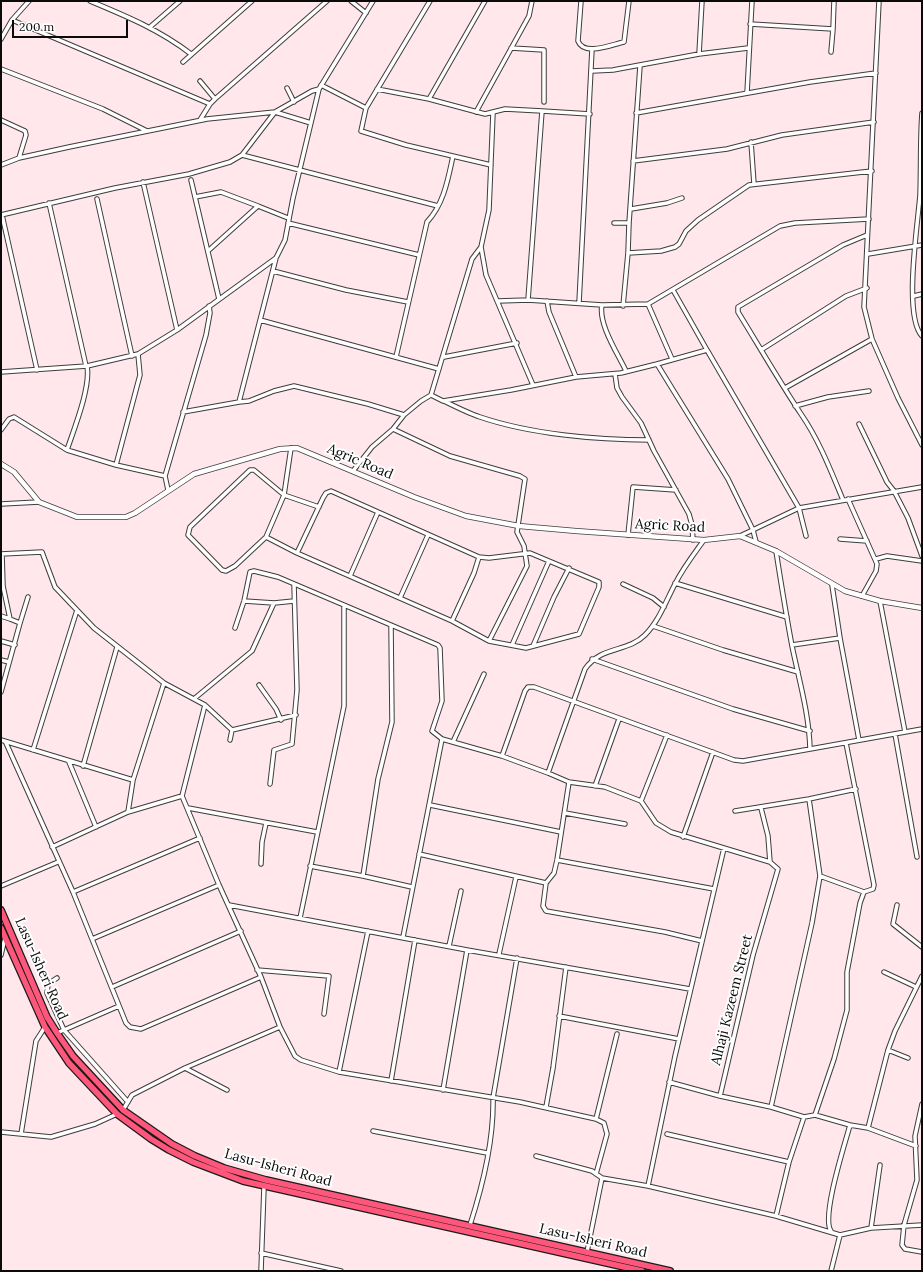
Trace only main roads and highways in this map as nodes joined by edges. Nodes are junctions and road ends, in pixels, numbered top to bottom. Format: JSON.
{"nodes":[{"id":1,"x":1,"y":910,"type":"edge"},
{"id":2,"x":1,"y":928,"type":"edge"},
{"id":3,"x":642,"y":1271,"type":"edge"},
{"id":4,"x":670,"y":1271,"type":"edge"}],
"edges":[{"from":1,"to":4,"type":"main road","name":"Lasu-Isheri Road"},
{"from":2,"to":3,"type":"main road","name":"Lasu-Isheri Road"}]}
